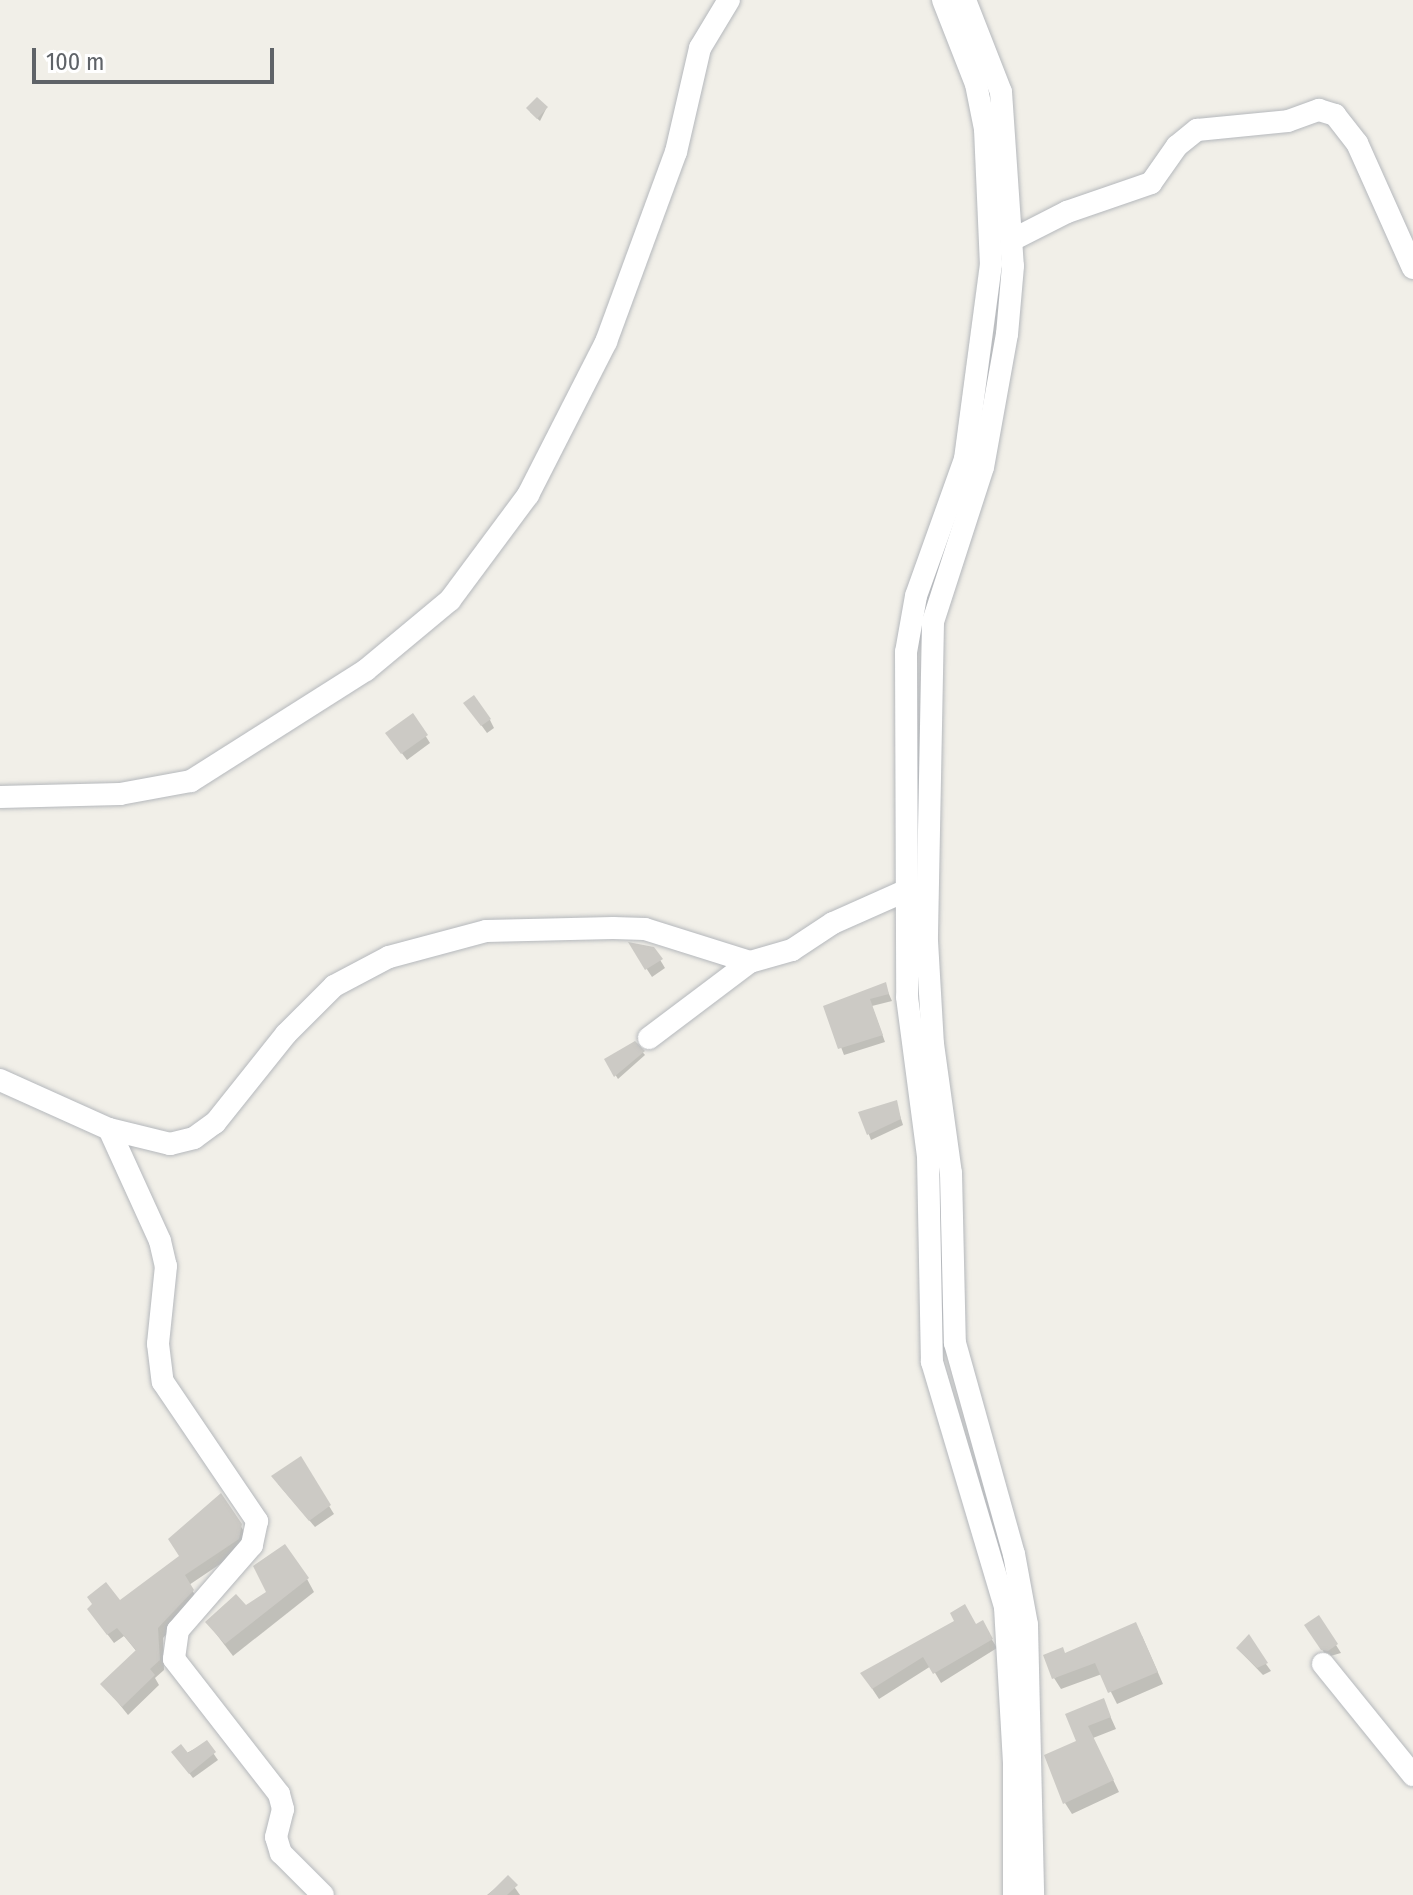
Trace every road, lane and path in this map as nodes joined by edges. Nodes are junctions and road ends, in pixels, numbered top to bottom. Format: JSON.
{"nodes":[{"id":1,"x":729,"y":0,"type":"edge"},
{"id":2,"x":943,"y":0,"type":"edge"},
{"id":3,"x":965,"y":0,"type":"edge"},
{"id":4,"x":1012,"y":240,"type":"junction"},
{"id":5,"x":1413,"y":268,"type":"edge"},
{"id":6,"x":0,"y":797,"type":"edge"},
{"id":7,"x":907,"y":890,"type":"junction"},
{"id":8,"x":750,"y":962,"type":"junction"},
{"id":9,"x":649,"y":1038,"type":"dead end"},
{"id":10,"x":0,"y":1080,"type":"edge"},
{"id":11,"x":109,"y":1129,"type":"junction"},
{"id":12,"x":1323,"y":1664,"type":"dead end"},
{"id":13,"x":1413,"y":1775,"type":"edge"},
{"id":14,"x":323,"y":1895,"type":"edge"},
{"id":15,"x":1014,"y":1895,"type":"edge"},
{"id":16,"x":1033,"y":1895,"type":"edge"}],
"edges":[{"from":1,"to":6,"type":"street"},
{"from":2,"to":7,"type":"street"},
{"from":3,"to":4,"type":"street"},
{"from":4,"to":5,"type":"street"},
{"from":4,"to":16,"type":"street"},
{"from":7,"to":8,"type":"street"},
{"from":7,"to":15,"type":"street"},
{"from":8,"to":9,"type":"street"},
{"from":8,"to":11,"type":"street"},
{"from":10,"to":11,"type":"street"},
{"from":11,"to":14,"type":"street"},
{"from":12,"to":13,"type":"street"}]}
